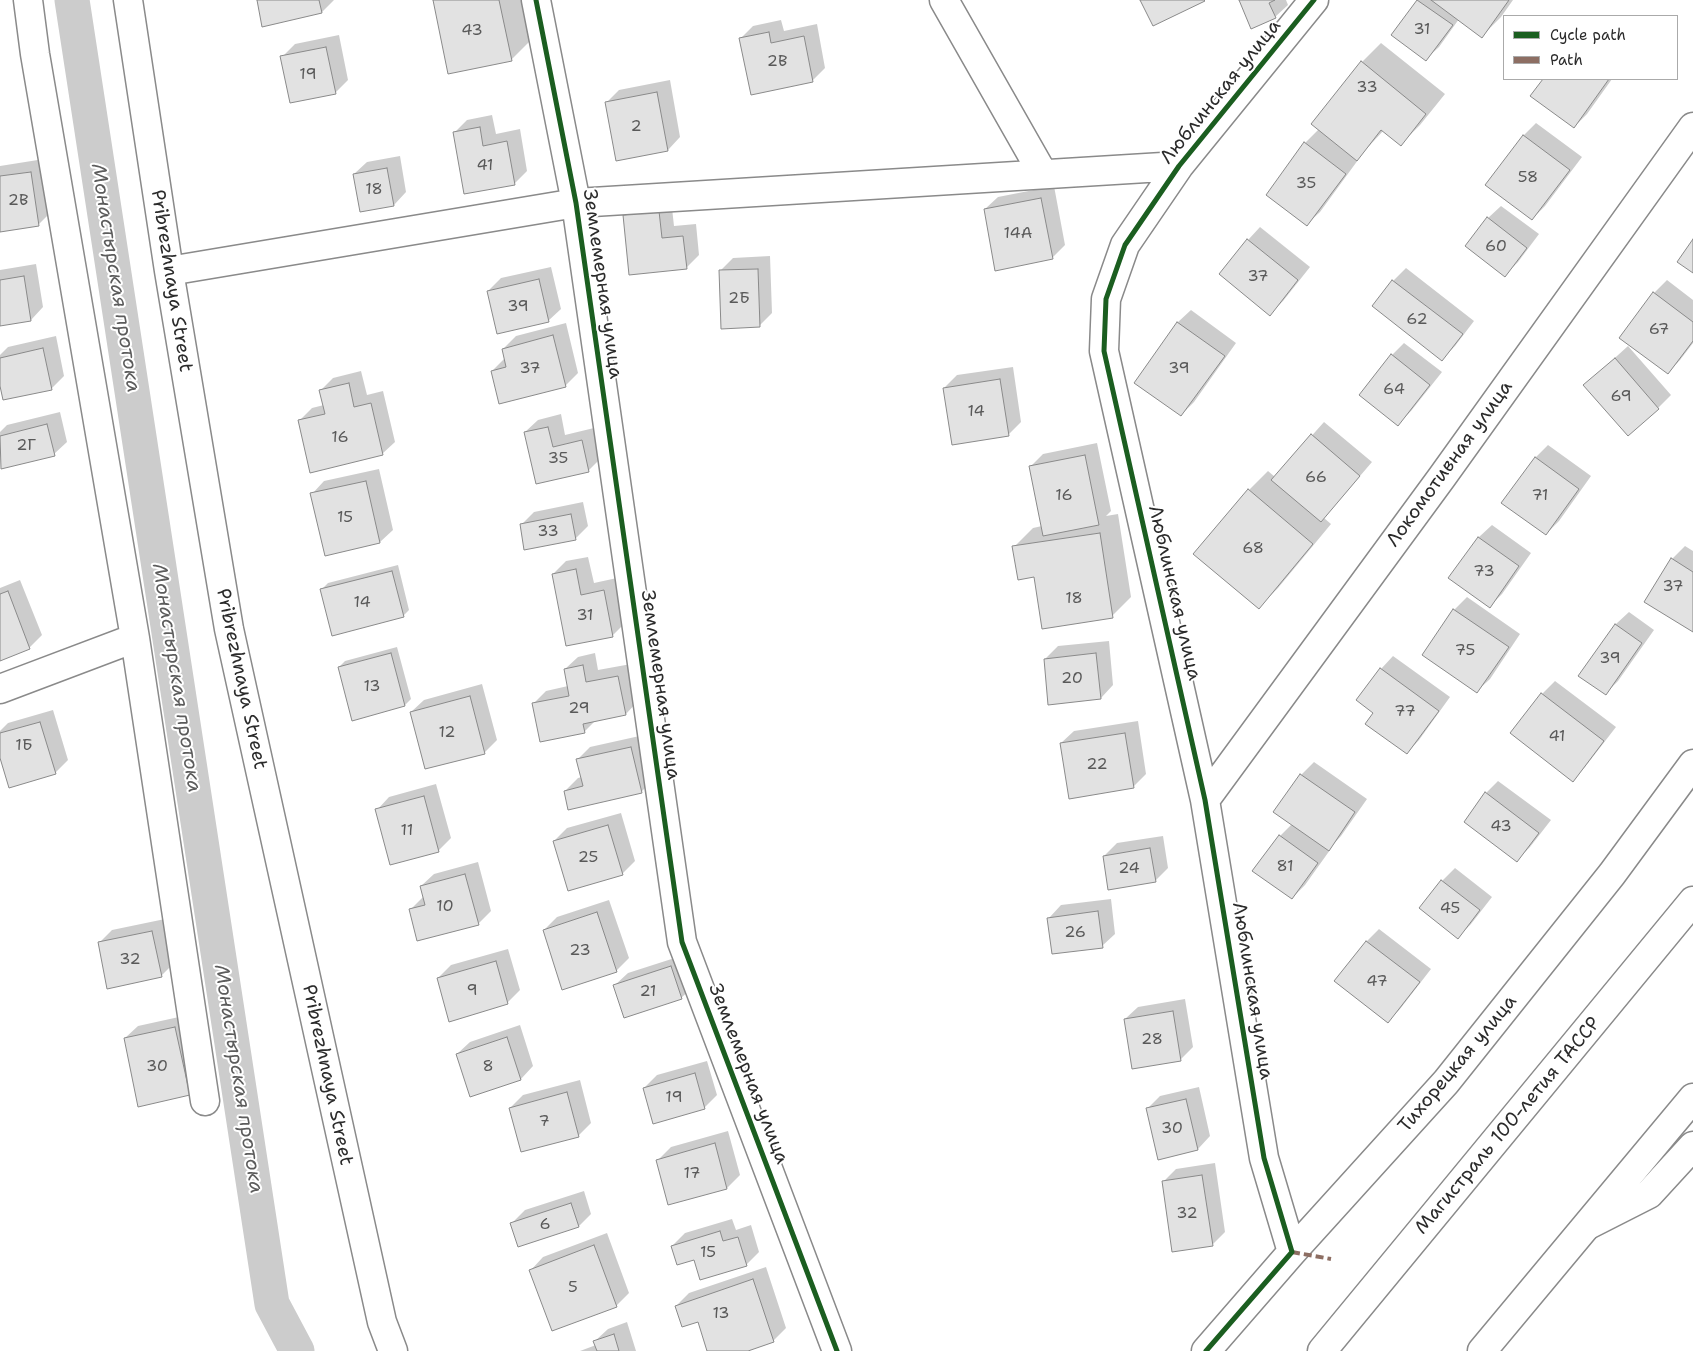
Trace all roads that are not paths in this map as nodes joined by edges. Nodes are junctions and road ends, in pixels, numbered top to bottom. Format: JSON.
{"nodes":[{"id":1,"x":28,"y":0,"type":"edge"},
{"id":2,"x":128,"y":0,"type":"edge"},
{"id":3,"x":536,"y":0,"type":"edge"},
{"id":4,"x":944,"y":0,"type":"edge"},
{"id":5,"x":1314,"y":0,"type":"edge"},
{"id":6,"x":1693,"y":127,"type":"edge"},
{"id":7,"x":1179,"y":166,"type":"junction"},
{"id":8,"x":1043,"y":174,"type":"junction"},
{"id":9,"x":576,"y":204,"type":"junction"},
{"id":10,"x":169,"y":271,"type":"junction"},
{"id":11,"x":135,"y":638,"type":"junction"},
{"id":12,"x":0,"y":689,"type":"edge"},
{"id":13,"x":1693,"y":764,"type":"edge"},
{"id":14,"x":1205,"y":800,"type":"junction"},
{"id":15,"x":1693,"y":901,"type":"edge"},
{"id":16,"x":1693,"y":1098,"type":"edge"},
{"id":17,"x":205,"y":1101,"type":"dead end"},
{"id":18,"x":1693,"y":1146,"type":"edge"},
{"id":19,"x":1588,"y":1225,"type":"junction"},
{"id":20,"x":1292,"y":1252,"type":"junction"},
{"id":21,"x":393,"y":1351,"type":"edge"},
{"id":22,"x":837,"y":1351,"type":"edge"},
{"id":23,"x":1206,"y":1351,"type":"edge"},
{"id":24,"x":1322,"y":1351,"type":"edge"},
{"id":25,"x":1482,"y":1351,"type":"edge"}],
"edges":[{"from":1,"to":11,"type":"street"},
{"from":2,"to":10,"type":"street","name":"Pribrezhnaya Street"},
{"from":3,"to":9,"type":"street","name":"Землемерная улица"},
{"from":4,"to":8,"type":"street"},
{"from":5,"to":7,"type":"street","name":"Люблинская улица"},
{"from":6,"to":14,"type":"street","name":"Локомотивная улица"},
{"from":7,"to":8,"type":"street"},
{"from":7,"to":14,"type":"street","name":"Люблинская улица"},
{"from":8,"to":9,"type":"street"},
{"from":9,"to":10,"type":"street"},
{"from":9,"to":22,"type":"street","name":"Землемерная улица"},
{"from":10,"to":21,"type":"street","name":"Pribrezhnaya Street"},
{"from":11,"to":12,"type":"street"},
{"from":11,"to":17,"type":"street"},
{"from":13,"to":20,"type":"street","name":"Тихорецкая улица"},
{"from":14,"to":20,"type":"street","name":"Люблинская улица"},
{"from":15,"to":24,"type":"street","name":"Магистраль 100-летия ТАССР"},
{"from":16,"to":19,"type":"street"},
{"from":18,"to":19,"type":"street"},
{"from":19,"to":25,"type":"street"},
{"from":20,"to":23,"type":"street","name":"Тихорецкая улица"}]}
